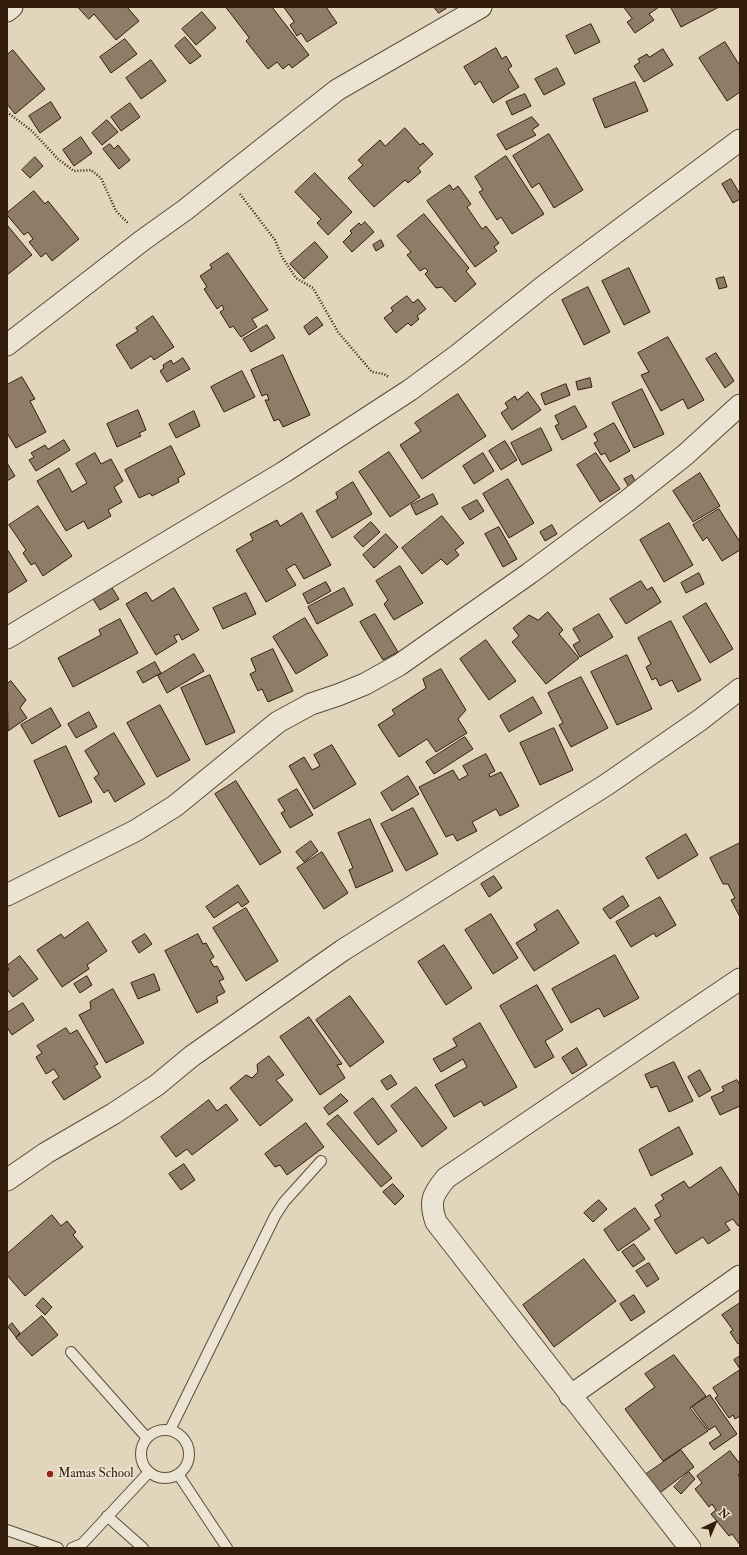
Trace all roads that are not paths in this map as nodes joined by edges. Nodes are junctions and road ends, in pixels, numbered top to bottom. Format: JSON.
{"nodes":[{"id":1,"x":12,"y":7,"type":"edge"},
{"id":2,"x":481,"y":7,"type":"edge"},
{"id":3,"x":7,"y":11,"type":"edge"},
{"id":4,"x":740,"y":140,"type":"edge"},
{"id":5,"x":7,"y":345,"type":"edge"},
{"id":6,"x":740,"y":405,"type":"edge"},
{"id":7,"x":7,"y":638,"type":"edge"},
{"id":8,"x":740,"y":689,"type":"edge"},
{"id":9,"x":7,"y":895,"type":"edge"},
{"id":10,"x":740,"y":979,"type":"edge"},
{"id":11,"x":321,"y":1161,"type":"dead end"},
{"id":12,"x":7,"y":1180,"type":"edge"},
{"id":13,"x":740,"y":1276,"type":"edge"},
{"id":14,"x":71,"y":1352,"type":"dead end"},
{"id":15,"x":570,"y":1396,"type":"junction"},
{"id":16,"x":170,"y":1430,"type":"junction"},
{"id":17,"x":147,"y":1438,"type":"junction"},
{"id":18,"x":149,"y":1472,"type":"junction"},
{"id":19,"x":178,"y":1474,"type":"junction"},
{"id":20,"x":107,"y":1516,"type":"junction"},
{"id":21,"x":7,"y":1530,"type":"edge"},
{"id":22,"x":58,"y":1548,"type":"edge"},
{"id":23,"x":72,"y":1548,"type":"edge"},
{"id":24,"x":143,"y":1548,"type":"edge"},
{"id":25,"x":227,"y":1548,"type":"edge"},
{"id":26,"x":690,"y":1548,"type":"edge"}],
"edges":[{"from":1,"to":3,"type":"street"},
{"from":2,"to":5,"type":"street"},
{"from":4,"to":7,"type":"street"},
{"from":6,"to":9,"type":"street"},
{"from":8,"to":12,"type":"street"},
{"from":10,"to":15,"type":"street"},
{"from":11,"to":16,"type":"lane"},
{"from":13,"to":15,"type":"street"},
{"from":14,"to":17,"type":"lane"},
{"from":15,"to":26,"type":"street"},
{"from":16,"to":17,"type":"lane"},
{"from":16,"to":19,"type":"lane"},
{"from":17,"to":18,"type":"lane"},
{"from":18,"to":19,"type":"lane"},
{"from":18,"to":20,"type":"lane"},
{"from":19,"to":25,"type":"lane"},
{"from":20,"to":23,"type":"lane"},
{"from":20,"to":24,"type":"lane"},
{"from":21,"to":22,"type":"lane"}]}
